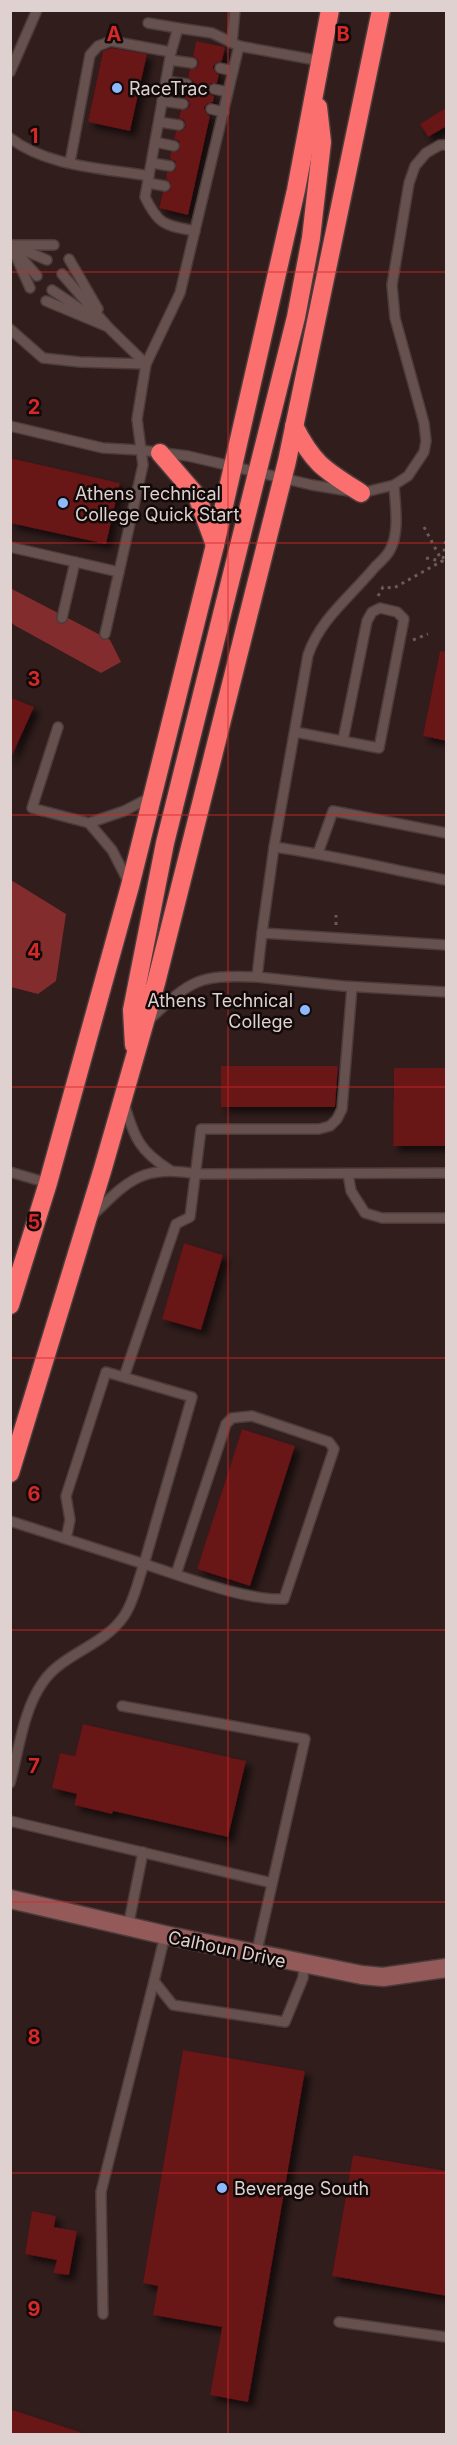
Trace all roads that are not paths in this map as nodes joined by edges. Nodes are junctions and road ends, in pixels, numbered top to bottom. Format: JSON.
{"nodes":[{"id":1,"x":38,"y":10,"type":"edge"},
{"id":2,"x":235,"y":10,"type":"edge"},
{"id":3,"x":330,"y":10,"type":"edge"},
{"id":4,"x":381,"y":10,"type":"edge"},
{"id":5,"x":148,"y":23,"type":"dead end"},
{"id":6,"x":178,"y":28,"type":"junction"},
{"id":7,"x":236,"y":44,"type":"junction"},
{"id":8,"x":171,"y":56,"type":"junction"},
{"id":9,"x":321,"y":61,"type":"junction"},
{"id":10,"x":192,"y":63,"type":"dead end"},
{"id":11,"x":220,"y":68,"type":"dead end"},
{"id":12,"x":233,"y":71,"type":"junction"},
{"id":13,"x":10,"y":72,"type":"edge"},
{"id":14,"x":166,"y":81,"type":"junction"},
{"id":15,"x":187,"y":84,"type":"dead end"},
{"id":16,"x":316,"y":87,"type":"junction"},
{"id":17,"x":214,"y":89,"type":"dead end"},
{"id":18,"x":228,"y":92,"type":"junction"},
{"id":19,"x":162,"y":101,"type":"junction"},
{"id":20,"x":183,"y":104,"type":"dead end"},
{"id":21,"x":211,"y":109,"type":"dead end"},
{"id":22,"x":224,"y":112,"type":"junction"},
{"id":23,"x":159,"y":122,"type":"junction"},
{"id":24,"x":179,"y":125,"type":"dead end"},
{"id":25,"x":207,"y":130,"type":"dead end"},
{"id":26,"x":219,"y":133,"type":"junction"},
{"id":27,"x":10,"y":138,"type":"edge"},
{"id":28,"x":155,"y":142,"type":"junction"},
{"id":29,"x":447,"y":145,"type":"edge"},
{"id":30,"x":174,"y":146,"type":"dead end"},
{"id":31,"x":202,"y":151,"type":"dead end"},
{"id":32,"x":214,"y":153,"type":"junction"},
{"id":33,"x":70,"y":162,"type":"junction"},
{"id":34,"x":152,"y":163,"type":"junction"},
{"id":35,"x":170,"y":166,"type":"dead end"},
{"id":36,"x":198,"y":171,"type":"dead end"},
{"id":37,"x":209,"y":174,"type":"junction"},
{"id":38,"x":149,"y":180,"type":"junction"},
{"id":39,"x":165,"y":186,"type":"dead end"},
{"id":40,"x":193,"y":192,"type":"dead end"},
{"id":41,"x":204,"y":194,"type":"junction"},
{"id":42,"x":195,"y":231,"type":"junction"},
{"id":43,"x":11,"y":245,"type":"edge"},
{"id":44,"x":54,"y":245,"type":"dead end"},
{"id":45,"x":69,"y":259,"type":"dead end"},
{"id":46,"x":47,"y":260,"type":"dead end"},
{"id":47,"x":62,"y":274,"type":"dead end"},
{"id":48,"x":37,"y":276,"type":"dead end"},
{"id":49,"x":30,"y":288,"type":"dead end"},
{"id":50,"x":52,"y":290,"type":"dead end"},
{"id":51,"x":46,"y":301,"type":"dead end"},
{"id":52,"x":108,"y":327,"type":"junction"},
{"id":53,"x":10,"y":328,"type":"edge"},
{"id":54,"x":146,"y":364,"type":"junction"},
{"id":55,"x":10,"y":426,"type":"edge"},
{"id":56,"x":294,"y":426,"type":"junction"},
{"id":57,"x":140,"y":450,"type":"junction"},
{"id":58,"x":160,"y":453,"type":"junction"},
{"id":59,"x":234,"y":466,"type":"junction"},
{"id":60,"x":257,"y":472,"type":"junction"},
{"id":61,"x":282,"y":478,"type":"junction"},
{"id":62,"x":394,"y":485,"type":"junction"},
{"id":63,"x":361,"y":494,"type":"junction"},
{"id":64,"x":215,"y":545,"type":"junction"},
{"id":65,"x":10,"y":547,"type":"edge"},
{"id":66,"x":75,"y":562,"type":"junction"},
{"id":67,"x":119,"y":572,"type":"junction"},
{"id":68,"x":62,"y":618,"type":"dead end"},
{"id":69,"x":105,"y":634,"type":"dead end"},
{"id":70,"x":58,"y":727,"type":"dead end"},
{"id":71,"x":295,"y":732,"type":"junction"},
{"id":72,"x":343,"y":740,"type":"junction"},
{"id":73,"x":153,"y":796,"type":"junction"},
{"id":74,"x":89,"y":823,"type":"junction"},
{"id":75,"x":447,"y":833,"type":"edge"},
{"id":76,"x":274,"y":846,"type":"junction"},
{"id":77,"x":318,"y":853,"type":"junction"},
{"id":78,"x":447,"y":880,"type":"edge"},
{"id":79,"x":130,"y":886,"type":"junction"},
{"id":80,"x":262,"y":933,"type":"junction"},
{"id":81,"x":447,"y":945,"type":"edge"},
{"id":82,"x":257,"y":977,"type":"junction"},
{"id":83,"x":352,"y":987,"type":"junction"},
{"id":84,"x":447,"y":992,"type":"edge"},
{"id":85,"x":144,"y":1025,"type":"junction"},
{"id":86,"x":134,"y":1058,"type":"junction"},
{"id":87,"x":123,"y":1099,"type":"junction"},
{"id":88,"x":170,"y":1170,"type":"junction"},
{"id":89,"x":10,"y":1172,"type":"edge"},
{"id":90,"x":447,"y":1173,"type":"edge"},
{"id":91,"x":197,"y":1174,"type":"junction"},
{"id":92,"x":348,"y":1174,"type":"junction"},
{"id":93,"x":48,"y":1183,"type":"junction"},
{"id":94,"x":447,"y":1218,"type":"edge"},
{"id":95,"x":88,"y":1220,"type":"junction"},
{"id":96,"x":10,"y":1305,"type":"edge"},
{"id":97,"x":124,"y":1377,"type":"junction"},
{"id":98,"x":10,"y":1473,"type":"edge"},
{"id":99,"x":10,"y":1521,"type":"edge"},
{"id":100,"x":66,"y":1539,"type":"junction"},
{"id":101,"x":144,"y":1564,"type":"junction"},
{"id":102,"x":176,"y":1574,"type":"junction"},
{"id":103,"x":122,"y":1706,"type":"dead end"},
{"id":104,"x":10,"y":1783,"type":"edge"},
{"id":105,"x":10,"y":1821,"type":"edge"},
{"id":106,"x":143,"y":1852,"type":"junction"},
{"id":107,"x":273,"y":1883,"type":"junction"},
{"id":108,"x":10,"y":1899,"type":"edge"},
{"id":109,"x":128,"y":1927,"type":"junction"},
{"id":110,"x":165,"y":1935,"type":"junction"},
{"id":111,"x":256,"y":1955,"type":"junction"},
{"id":112,"x":304,"y":1965,"type":"junction"},
{"id":113,"x":447,"y":1968,"type":"edge"},
{"id":114,"x":154,"y":1981,"type":"junction"},
{"id":115,"x":103,"y":2314,"type":"dead end"},
{"id":116,"x":339,"y":2322,"type":"dead end"},
{"id":117,"x":447,"y":2337,"type":"edge"}],
"edges":[{"from":1,"to":13,"type":"lane"},
{"from":2,"to":7,"type":"lane"},
{"from":3,"to":9,"type":"highway"},
{"from":4,"to":56,"type":"highway"},
{"from":5,"to":6,"type":"lane"},
{"from":6,"to":7,"type":"lane"},
{"from":6,"to":8,"type":"lane"},
{"from":7,"to":9,"type":"lane"},
{"from":7,"to":12,"type":"lane"},
{"from":8,"to":10,"type":"lane"},
{"from":8,"to":14,"type":"lane"},
{"from":8,"to":33,"type":"lane"},
{"from":9,"to":16,"type":"highway"},
{"from":11,"to":12,"type":"lane"},
{"from":12,"to":18,"type":"lane"},
{"from":14,"to":15,"type":"lane"},
{"from":14,"to":19,"type":"lane"},
{"from":16,"to":59,"type":"highway"},
{"from":16,"to":60,"type":"highway"},
{"from":17,"to":18,"type":"lane"},
{"from":18,"to":22,"type":"lane"},
{"from":19,"to":20,"type":"lane"},
{"from":19,"to":23,"type":"lane"},
{"from":21,"to":22,"type":"lane"},
{"from":22,"to":26,"type":"lane"},
{"from":23,"to":24,"type":"lane"},
{"from":23,"to":28,"type":"lane"},
{"from":25,"to":26,"type":"lane"},
{"from":26,"to":32,"type":"lane"},
{"from":27,"to":33,"type":"lane"},
{"from":28,"to":30,"type":"lane"},
{"from":28,"to":34,"type":"lane"},
{"from":29,"to":62,"type":"lane"},
{"from":31,"to":32,"type":"lane"},
{"from":32,"to":37,"type":"lane"},
{"from":33,"to":38,"type":"lane"},
{"from":34,"to":35,"type":"lane"},
{"from":34,"to":38,"type":"lane"},
{"from":36,"to":37,"type":"lane"},
{"from":37,"to":41,"type":"lane"},
{"from":38,"to":39,"type":"lane"},
{"from":38,"to":42,"type":"lane"},
{"from":40,"to":41,"type":"lane"},
{"from":41,"to":42,"type":"lane"},
{"from":42,"to":54,"type":"lane"},
{"from":43,"to":44,"type":"lane"},
{"from":43,"to":46,"type":"lane"},
{"from":43,"to":48,"type":"lane"},
{"from":43,"to":49,"type":"lane"},
{"from":45,"to":52,"type":"lane"},
{"from":47,"to":52,"type":"lane"},
{"from":50,"to":52,"type":"lane"},
{"from":51,"to":52,"type":"lane"},
{"from":52,"to":54,"type":"lane"},
{"from":53,"to":54,"type":"lane"},
{"from":54,"to":57,"type":"lane"},
{"from":55,"to":57,"type":"lane"},
{"from":56,"to":61,"type":"highway"},
{"from":56,"to":63,"type":"highway"},
{"from":57,"to":58,"type":"lane"},
{"from":57,"to":67,"type":"lane"},
{"from":58,"to":59,"type":"lane"},
{"from":58,"to":64,"type":"highway"},
{"from":59,"to":60,"type":"lane"},
{"from":59,"to":64,"type":"highway"},
{"from":60,"to":61,"type":"lane"},
{"from":60,"to":86,"type":"highway"},
{"from":61,"to":63,"type":"lane"},
{"from":61,"to":85,"type":"highway"},
{"from":62,"to":63,"type":"lane"},
{"from":62,"to":71,"type":"lane"},
{"from":64,"to":73,"type":"highway"},
{"from":65,"to":66,"type":"lane"},
{"from":66,"to":67,"type":"lane"},
{"from":66,"to":68,"type":"lane"},
{"from":67,"to":69,"type":"lane"},
{"from":70,"to":74,"type":"lane"},
{"from":71,"to":72,"type":"lane"},
{"from":71,"to":76,"type":"lane"},
{"from":72,"to":72,"type":"lane"},
{"from":73,"to":74,"type":"lane"},
{"from":73,"to":79,"type":"highway"},
{"from":74,"to":79,"type":"lane"},
{"from":75,"to":77,"type":"lane"},
{"from":76,"to":77,"type":"lane"},
{"from":76,"to":80,"type":"lane"},
{"from":77,"to":78,"type":"lane"},
{"from":79,"to":93,"type":"highway"},
{"from":80,"to":81,"type":"lane"},
{"from":80,"to":82,"type":"lane"},
{"from":82,"to":83,"type":"lane"},
{"from":82,"to":85,"type":"lane"},
{"from":83,"to":84,"type":"lane"},
{"from":83,"to":91,"type":"lane"},
{"from":85,"to":86,"type":"highway"},
{"from":86,"to":87,"type":"highway"},
{"from":87,"to":88,"type":"lane"},
{"from":87,"to":95,"type":"highway"},
{"from":88,"to":91,"type":"lane"},
{"from":88,"to":95,"type":"lane"},
{"from":89,"to":93,"type":"lane"},
{"from":90,"to":92,"type":"lane"},
{"from":91,"to":92,"type":"lane"},
{"from":91,"to":97,"type":"lane"},
{"from":92,"to":94,"type":"lane"},
{"from":93,"to":96,"type":"highway"},
{"from":95,"to":98,"type":"highway"},
{"from":97,"to":100,"type":"lane"},
{"from":97,"to":101,"type":"lane"},
{"from":99,"to":100,"type":"lane"},
{"from":100,"to":101,"type":"lane"},
{"from":101,"to":102,"type":"lane"},
{"from":101,"to":104,"type":"lane"},
{"from":102,"to":102,"type":"lane"},
{"from":103,"to":107,"type":"lane"},
{"from":105,"to":106,"type":"lane"},
{"from":106,"to":107,"type":"lane"},
{"from":106,"to":109,"type":"lane"},
{"from":107,"to":111,"type":"lane"},
{"from":108,"to":109,"type":"street","name":"Calhoun Drive"},
{"from":109,"to":110,"type":"street","name":"Calhoun Drive"},
{"from":110,"to":111,"type":"street","name":"Calhoun Drive"},
{"from":110,"to":114,"type":"lane"},
{"from":111,"to":112,"type":"street","name":"Calhoun Drive"},
{"from":112,"to":113,"type":"street","name":"Calhoun Drive"},
{"from":112,"to":114,"type":"lane"},
{"from":114,"to":115,"type":"lane"},
{"from":116,"to":117,"type":"lane"}]}
